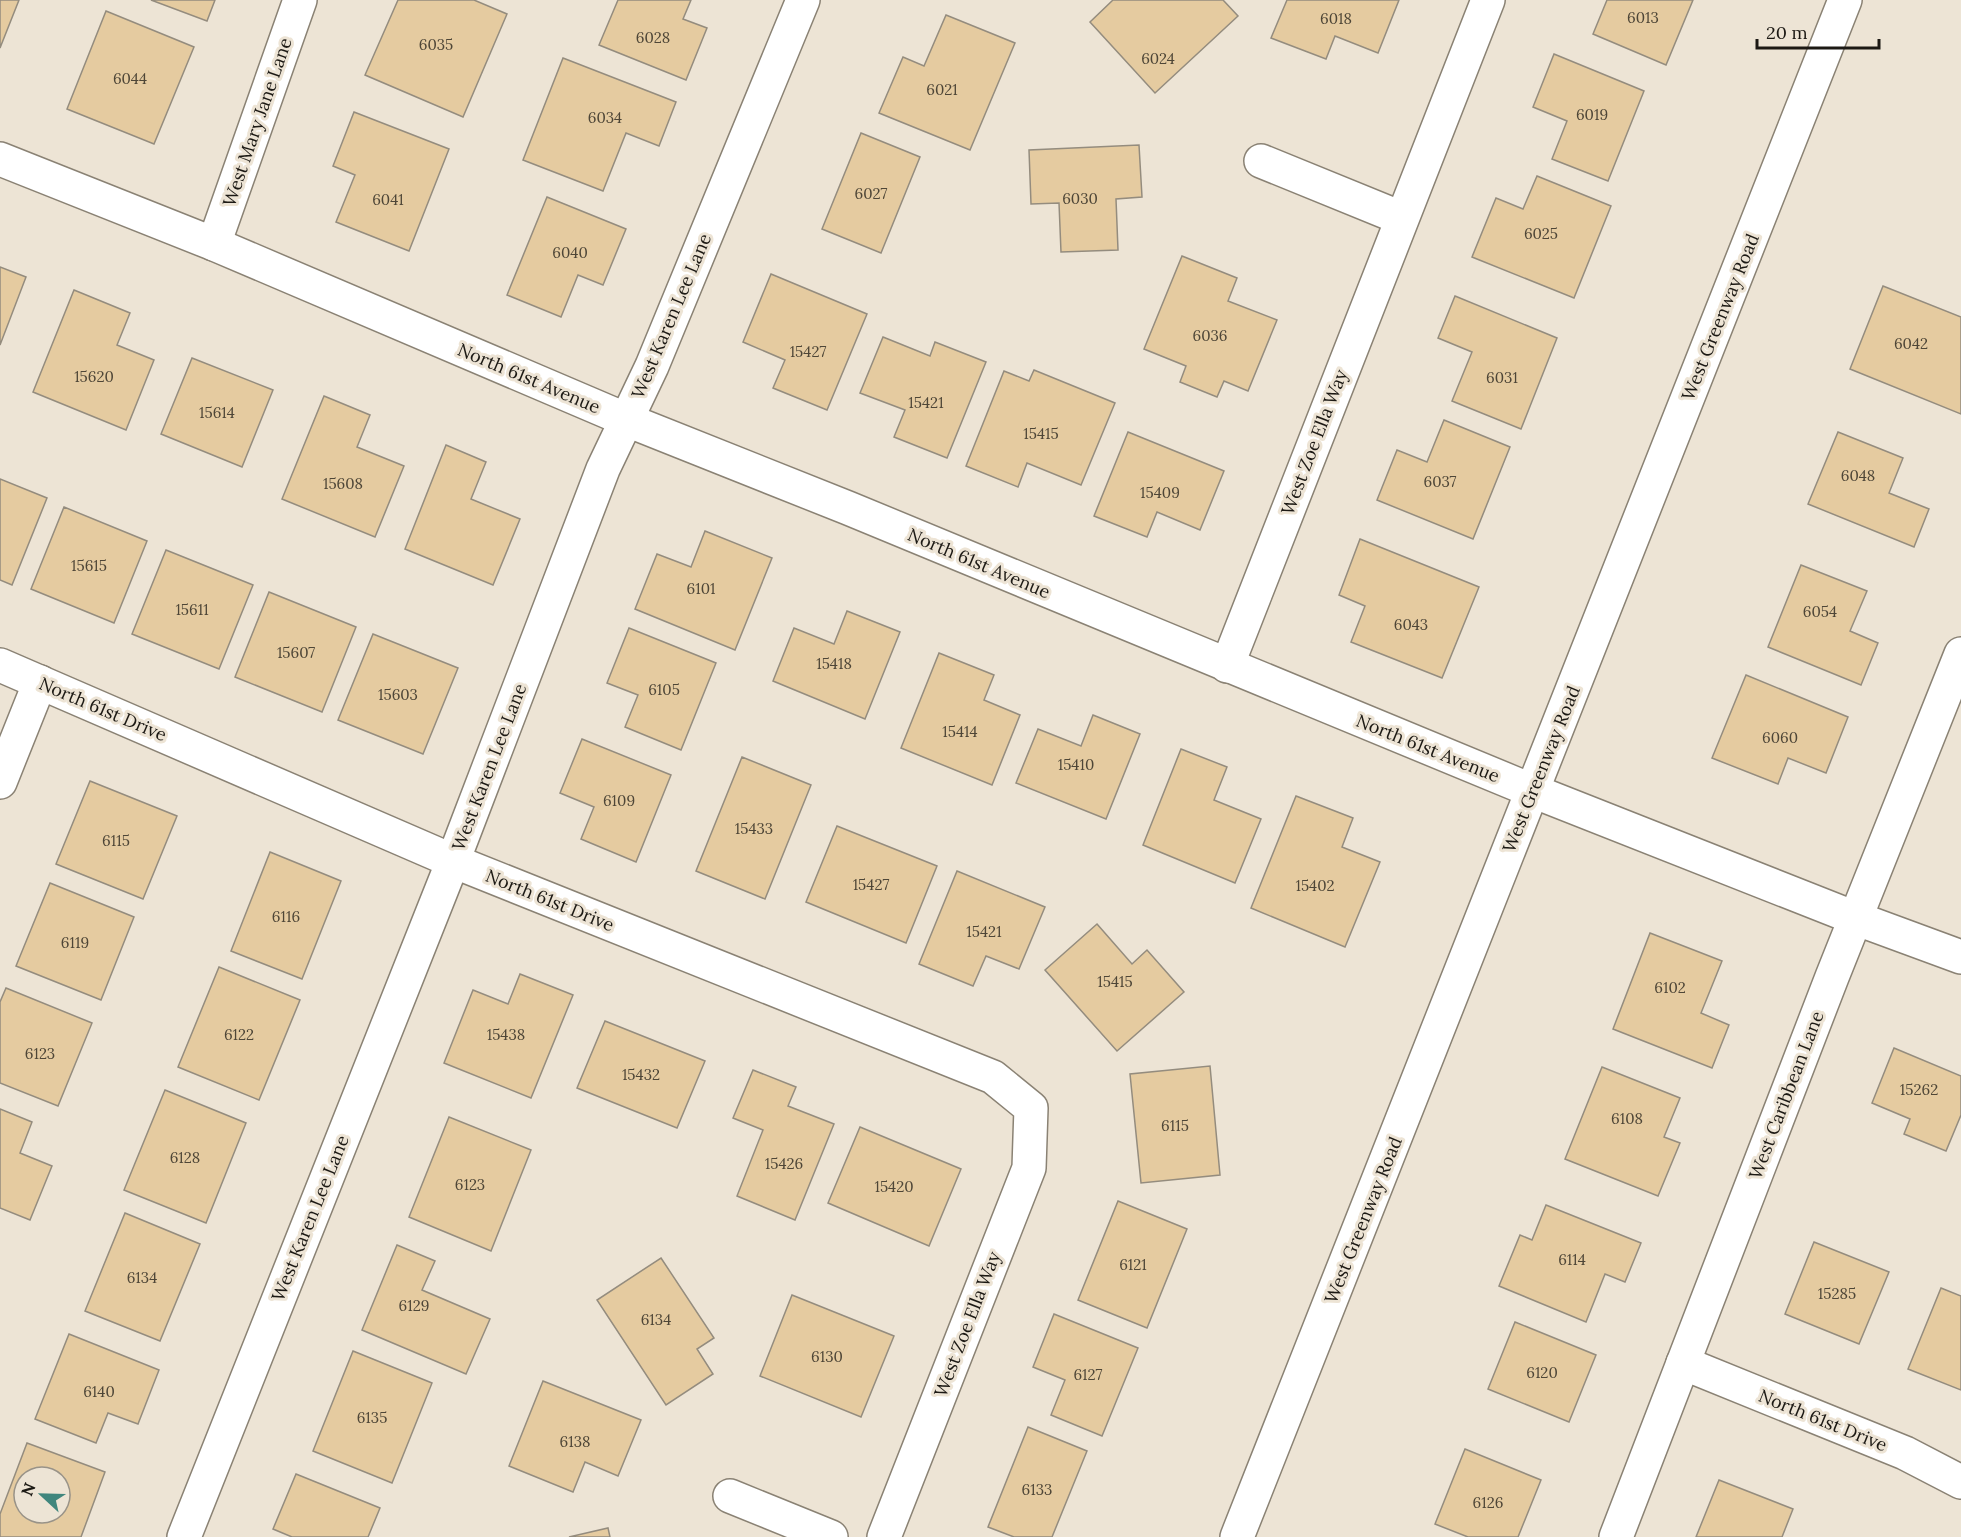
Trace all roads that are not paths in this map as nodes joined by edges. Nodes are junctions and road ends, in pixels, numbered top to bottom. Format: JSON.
{"nodes":[{"id":1,"x":300,"y":0,"type":"edge"},
{"id":2,"x":803,"y":0,"type":"edge"},
{"id":3,"x":1488,"y":0,"type":"edge"},
{"id":4,"x":1845,"y":0,"type":"edge"},
{"id":5,"x":0,"y":159,"type":"edge"},
{"id":6,"x":1261,"y":161,"type":"dead end"},
{"id":7,"x":1401,"y":218,"type":"junction"},
{"id":8,"x":214,"y":244,"type":"junction"},
{"id":9,"x":627,"y":420,"type":"junction"},
{"id":10,"x":1961,"y":654,"type":"edge"},
{"id":11,"x":0,"y":665,"type":"edge"},
{"id":12,"x":1227,"y":666,"type":"junction"},
{"id":13,"x":40,"y":682,"type":"junction"},
{"id":14,"x":0,"y":782,"type":"edge"},
{"id":15,"x":1533,"y":791,"type":"junction"},
{"id":16,"x":453,"y":861,"type":"junction"},
{"id":17,"x":1855,"y":918,"type":"junction"},
{"id":18,"x":1961,"y":957,"type":"edge"},
{"id":19,"x":1031,"y":1108,"type":"joint"},
{"id":20,"x":1683,"y":1363,"type":"junction"},
{"id":21,"x":1961,"y":1482,"type":"edge"},
{"id":22,"x":730,"y":1496,"type":"dead end"},
{"id":23,"x":184,"y":1537,"type":"edge"},
{"id":24,"x":831,"y":1537,"type":"edge"},
{"id":25,"x":884,"y":1537,"type":"edge"},
{"id":26,"x":1237,"y":1537,"type":"edge"},
{"id":27,"x":1616,"y":1537,"type":"edge"}],
"edges":[{"from":1,"to":8,"type":"street","name":"West Mary Jane Lane"},
{"from":2,"to":9,"type":"street","name":"West Karen Lee Lane"},
{"from":3,"to":7,"type":"street","name":"West Zoe Ella Way"},
{"from":4,"to":15,"type":"street","name":"West Greenway Road"},
{"from":5,"to":8,"type":"street","name":"North 61st Avenue"},
{"from":6,"to":7,"type":"street"},
{"from":7,"to":12,"type":"street","name":"West Zoe Ella Way"},
{"from":8,"to":9,"type":"street","name":"North 61st Avenue"},
{"from":9,"to":12,"type":"street","name":"North 61st Avenue"},
{"from":9,"to":16,"type":"street","name":"West Karen Lee Lane"},
{"from":10,"to":17,"type":"street","name":"West Caribbean Lane"},
{"from":11,"to":13,"type":"street","name":"North 61st Drive"},
{"from":12,"to":15,"type":"street","name":"North 61st Avenue"},
{"from":13,"to":14,"type":"street"},
{"from":13,"to":16,"type":"street","name":"North 61st Drive"},
{"from":15,"to":17,"type":"street","name":"North 61st Avenue"},
{"from":15,"to":26,"type":"street","name":"West Greenway Road"},
{"from":16,"to":19,"type":"street","name":"North 61st Drive"},
{"from":16,"to":23,"type":"street","name":"West Karen Lee Lane"},
{"from":17,"to":18,"type":"street","name":"North 61st Avenue"},
{"from":17,"to":20,"type":"street","name":"West Caribbean Lane"},
{"from":19,"to":25,"type":"street","name":"West Zoe Ella Way"},
{"from":20,"to":21,"type":"street","name":"North 61st Drive"},
{"from":20,"to":27,"type":"street","name":"West Caribbean Lane"},
{"from":22,"to":24,"type":"street"}]}
